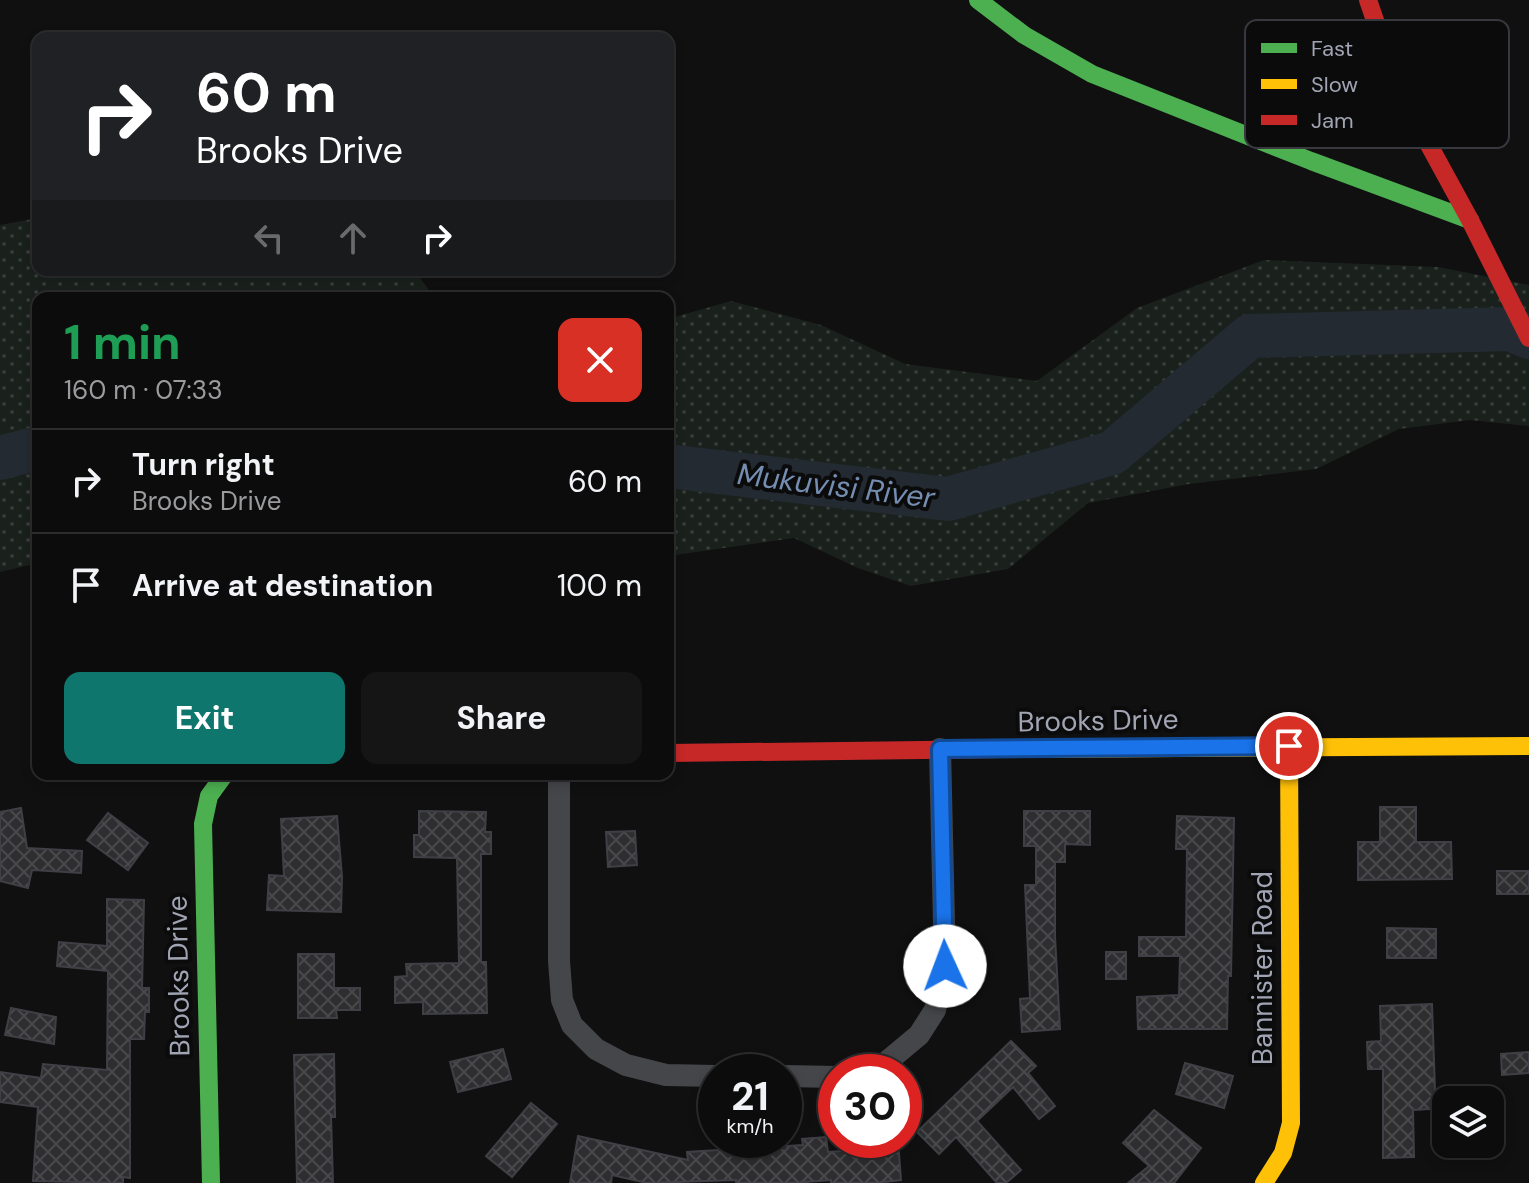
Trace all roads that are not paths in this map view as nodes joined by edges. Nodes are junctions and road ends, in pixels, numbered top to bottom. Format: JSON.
{"nodes":[{"id":1,"x":978,"y":0,"type":"edge"},
{"id":2,"x":1368,"y":0,"type":"edge"},
{"id":3,"x":1375,"y":20,"type":"edge"},
{"id":4,"x":1245,"y":135,"type":"edge"},
{"id":5,"x":1278,"y":148,"type":"edge"},
{"id":6,"x":1431,"y":148,"type":"edge"},
{"id":7,"x":1470,"y":220,"type":"junction"},
{"id":8,"x":1529,"y":338,"type":"edge"},
{"id":9,"x":1289,"y":746,"type":"junction"},
{"id":10,"x":1529,"y":746,"type":"edge"},
{"id":11,"x":940,"y":749,"type":"junction"},
{"id":12,"x":674,"y":753,"type":"edge"},
{"id":13,"x":221,"y":780,"type":"edge"},
{"id":14,"x":559,"y":780,"type":"edge"},
{"id":15,"x":896,"y":1054,"type":"edge"},
{"id":16,"x":698,"y":1076,"type":"edge"},
{"id":17,"x":211,"y":1183,"type":"edge"},
{"id":18,"x":1264,"y":1183,"type":"edge"}],
"edges":[{"from":1,"to":4,"type":"street"},
{"from":2,"to":3,"type":"street"},
{"from":5,"to":7,"type":"street"},
{"from":6,"to":7,"type":"street"},
{"from":7,"to":8,"type":"street"},
{"from":9,"to":10,"type":"street","name":"Brooks Drive"},
{"from":9,"to":11,"type":"street","name":"Brooks Drive"},
{"from":9,"to":18,"type":"street","name":"Bannister Road"},
{"from":11,"to":12,"type":"street","name":"Brooks Drive"},
{"from":11,"to":15,"type":"street"},
{"from":13,"to":17,"type":"street","name":"Brooks Drive"},
{"from":14,"to":16,"type":"street"}]}
